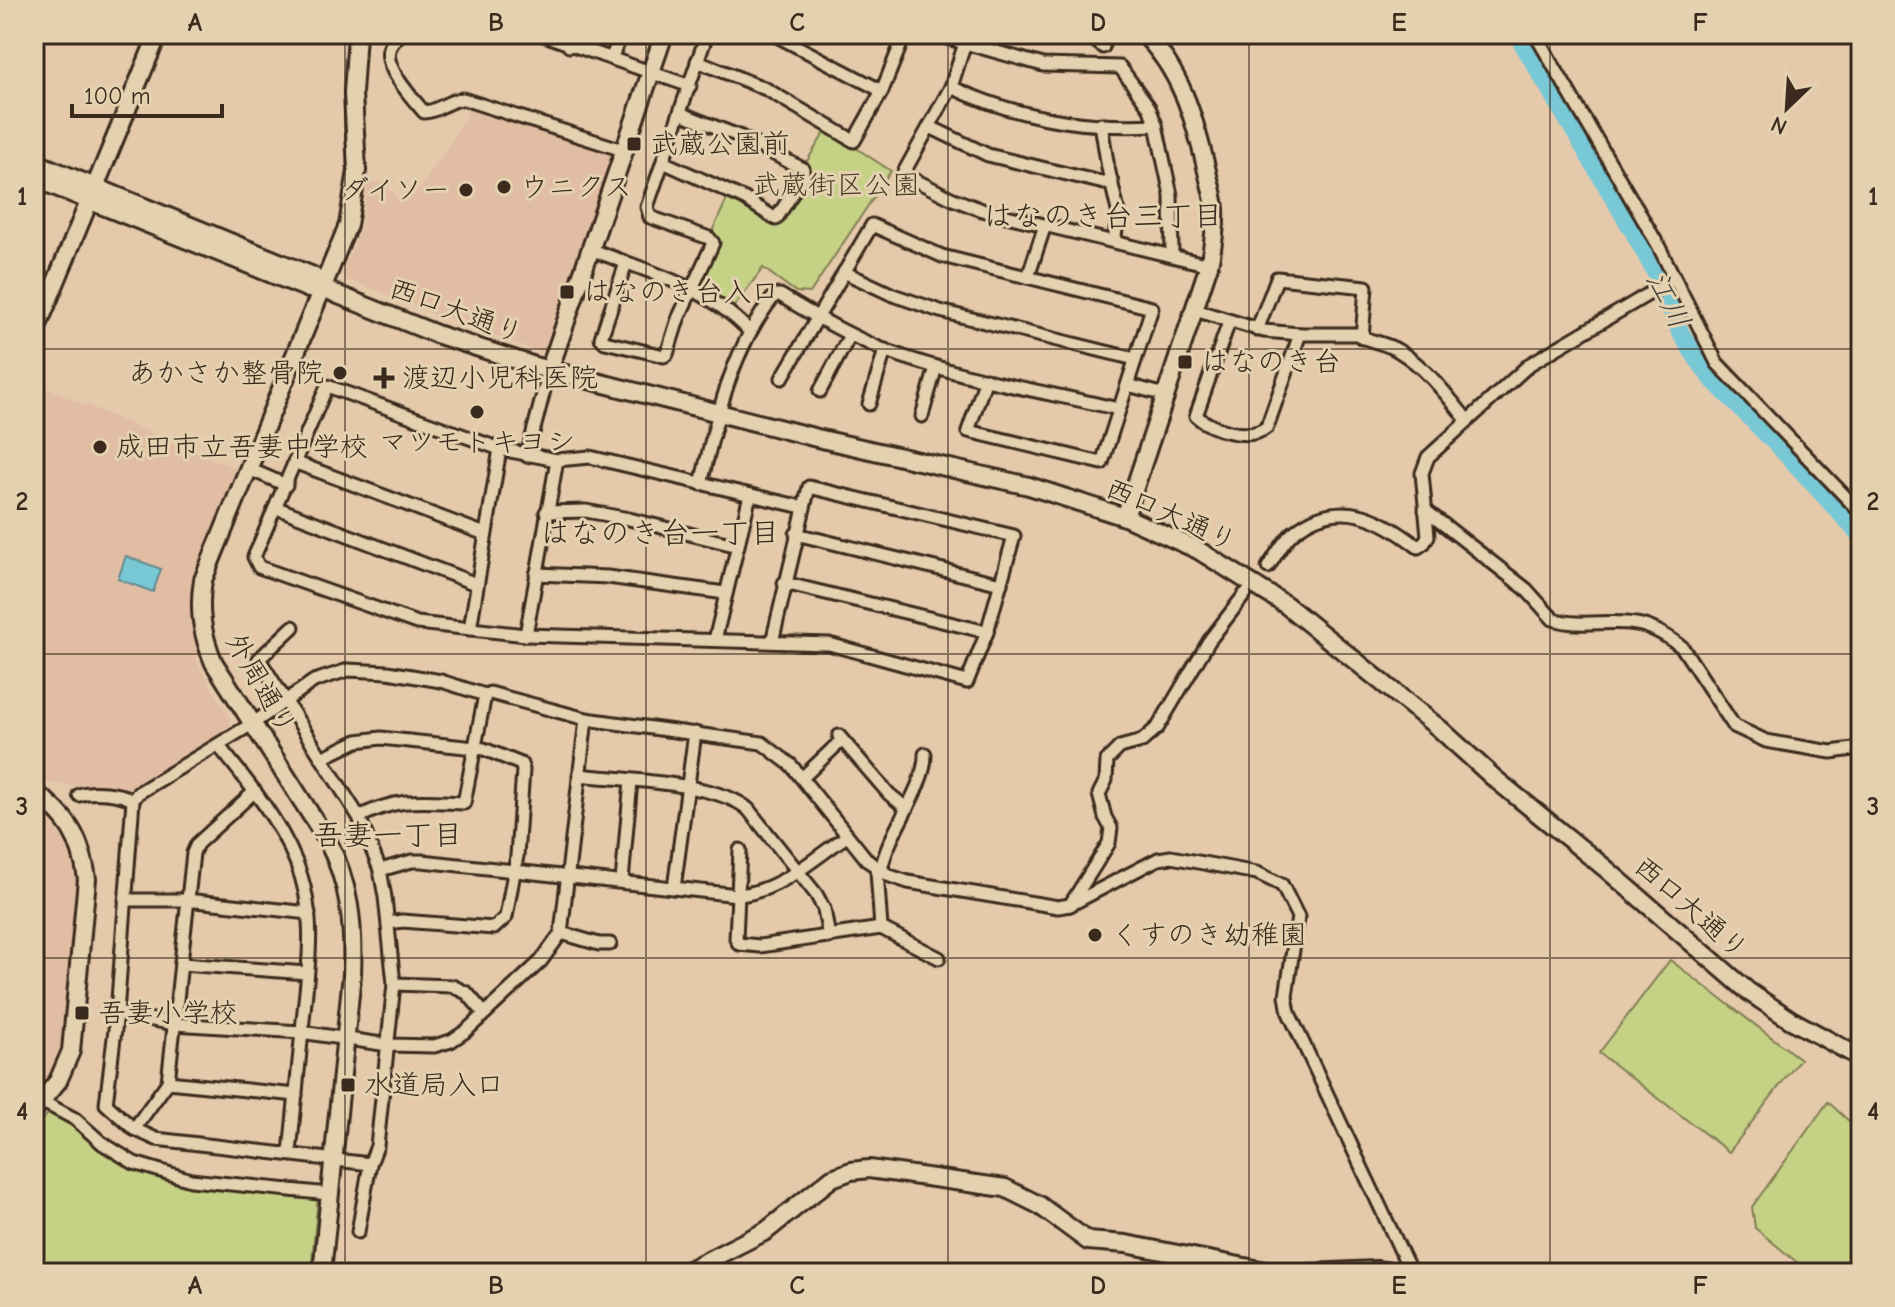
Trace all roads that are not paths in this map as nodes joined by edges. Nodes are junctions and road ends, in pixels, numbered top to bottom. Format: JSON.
{"nodes":[{"id":1,"x":158,"y":34,"type":"edge"},
{"id":2,"x":357,"y":34,"type":"edge"},
{"id":3,"x":400,"y":34,"type":"edge"},
{"id":4,"x":541,"y":34,"type":"edge"},
{"id":5,"x":621,"y":34,"type":"edge"},
{"id":6,"x":664,"y":34,"type":"edge"},
{"id":7,"x":707,"y":34,"type":"edge"},
{"id":8,"x":773,"y":34,"type":"edge"},
{"id":9,"x":905,"y":34,"type":"edge"},
{"id":10,"x":1087,"y":34,"type":"edge"},
{"id":11,"x":1144,"y":34,"type":"edge"},
{"id":12,"x":1535,"y":34,"type":"edge"},
{"id":13,"x":939,"y":35,"type":"edge"},
{"id":14,"x":571,"y":40,"type":"edge"},
{"id":15,"x":965,"y":43,"type":"junction"},
{"id":16,"x":1103,"y":47,"type":"dead end"},
{"id":17,"x":612,"y":57,"type":"junction"},
{"id":18,"x":697,"y":61,"type":"junction"},
{"id":19,"x":651,"y":71,"type":"junction"},
{"id":20,"x":690,"y":86,"type":"junction"},
{"id":21,"x":951,"y":87,"type":"junction"},
{"id":22,"x":882,"y":91,"type":"junction"},
{"id":23,"x":680,"y":113,"type":"junction"},
{"id":24,"x":1101,"y":124,"type":"junction"},
{"id":25,"x":1156,"y":125,"type":"junction"},
{"id":26,"x":930,"y":127,"type":"junction"},
{"id":27,"x":623,"y":150,"type":"junction"},
{"id":28,"x":34,"y":162,"type":"edge"},
{"id":29,"x":663,"y":162,"type":"junction"},
{"id":30,"x":34,"y":178,"type":"edge"},
{"id":31,"x":1112,"y":182,"type":"junction"},
{"id":32,"x":92,"y":193,"type":"junction"},
{"id":33,"x":1045,"y":225,"type":"junction"},
{"id":34,"x":1114,"y":240,"type":"junction"},
{"id":35,"x":590,"y":249,"type":"junction"},
{"id":36,"x":1172,"y":256,"type":"junction"},
{"id":37,"x":626,"y":263,"type":"junction"},
{"id":38,"x":1209,"y":265,"type":"junction"},
{"id":39,"x":844,"y":272,"type":"junction"},
{"id":40,"x":1028,"y":277,"type":"junction"},
{"id":41,"x":1674,"y":279,"type":"junction"},
{"id":42,"x":323,"y":287,"type":"junction"},
{"id":43,"x":692,"y":291,"type":"junction"},
{"id":44,"x":1195,"y":310,"type":"junction"},
{"id":45,"x":817,"y":318,"type":"junction"},
{"id":46,"x":1229,"y":322,"type":"junction"},
{"id":47,"x":1257,"y":330,"type":"junction"},
{"id":48,"x":750,"y":332,"type":"junction"},
{"id":49,"x":1300,"y":334,"type":"junction"},
{"id":50,"x":34,"y":335,"type":"edge"},
{"id":51,"x":850,"y":335,"type":"junction"},
{"id":52,"x":1362,"y":338,"type":"junction"},
{"id":53,"x":885,"y":350,"type":"junction"},
{"id":54,"x":1135,"y":359,"type":"junction"},
{"id":55,"x":936,"y":367,"type":"junction"},
{"id":56,"x":549,"y":371,"type":"junction"},
{"id":57,"x":782,"y":378,"type":"dead end"},
{"id":58,"x":986,"y":379,"type":"junction"},
{"id":59,"x":1128,"y":385,"type":"junction"},
{"id":60,"x":820,"y":391,"type":"dead end"},
{"id":61,"x":1165,"y":395,"type":"junction"},
{"id":62,"x":869,"y":404,"type":"dead end"},
{"id":63,"x":1119,"y":409,"type":"junction"},
{"id":64,"x":718,"y":413,"type":"junction"},
{"id":65,"x":922,"y":416,"type":"dead end"},
{"id":66,"x":1467,"y":420,"type":"junction"},
{"id":67,"x":500,"y":449,"type":"junction"},
{"id":68,"x":527,"y":456,"type":"junction"},
{"id":69,"x":557,"y":460,"type":"junction"},
{"id":70,"x":294,"y":462,"type":"junction"},
{"id":71,"x":249,"y":469,"type":"junction"},
{"id":72,"x":701,"y":484,"type":"junction"},
{"id":73,"x":286,"y":485,"type":"junction"},
{"id":74,"x":750,"y":495,"type":"junction"},
{"id":75,"x":802,"y":507,"type":"junction"},
{"id":76,"x":277,"y":508,"type":"junction"},
{"id":77,"x":1425,"y":510,"type":"junction"},
{"id":78,"x":546,"y":512,"type":"junction"},
{"id":79,"x":1861,"y":513,"type":"edge"},
{"id":80,"x":1125,"y":517,"type":"junction"},
{"id":81,"x":485,"y":534,"type":"junction"},
{"id":82,"x":796,"y":534,"type":"junction"},
{"id":83,"x":738,"y":546,"type":"junction"},
{"id":84,"x":1268,"y":567,"type":"dead end"},
{"id":85,"x":536,"y":574,"type":"junction"},
{"id":86,"x":784,"y":583,"type":"junction"},
{"id":87,"x":476,"y":584,"type":"junction"},
{"id":88,"x":1001,"y":584,"type":"junction"},
{"id":89,"x":725,"y":593,"type":"junction"},
{"id":90,"x":1245,"y":594,"type":"dead end"},
{"id":91,"x":293,"y":627,"type":"dead end"},
{"id":92,"x":470,"y":629,"type":"junction"},
{"id":93,"x":987,"y":632,"type":"junction"},
{"id":94,"x":526,"y":635,"type":"junction"},
{"id":95,"x":715,"y":640,"type":"junction"},
{"id":96,"x":772,"y":642,"type":"junction"},
{"id":97,"x":485,"y":695,"type":"junction"},
{"id":98,"x":287,"y":702,"type":"junction"},
{"id":99,"x":586,"y":719,"type":"junction"},
{"id":100,"x":252,"y":724,"type":"junction"},
{"id":101,"x":695,"y":733,"type":"junction"},
{"id":102,"x":218,"y":745,"type":"junction"},
{"id":103,"x":1861,"y":748,"type":"edge"},
{"id":104,"x":473,"y":749,"type":"junction"},
{"id":105,"x":925,"y":754,"type":"dead end"},
{"id":106,"x":322,"y":758,"type":"junction"},
{"id":107,"x":579,"y":775,"type":"junction"},
{"id":108,"x":802,"y":778,"type":"junction"},
{"id":109,"x":631,"y":781,"type":"junction"},
{"id":110,"x":686,"y":786,"type":"junction"},
{"id":111,"x":255,"y":791,"type":"junction"},
{"id":112,"x":34,"y":792,"type":"edge"},
{"id":113,"x":79,"y":795,"type":"dead end"},
{"id":114,"x":133,"y":800,"type":"junction"},
{"id":115,"x":905,"y":807,"type":"junction"},
{"id":116,"x":359,"y":817,"type":"junction"},
{"id":117,"x":847,"y":836,"type":"junction"},
{"id":118,"x":740,"y":850,"type":"dead end"},
{"id":119,"x":380,"y":870,"type":"junction"},
{"id":120,"x":514,"y":870,"type":"junction"},
{"id":121,"x":797,"y":870,"type":"junction"},
{"id":122,"x":881,"y":870,"type":"junction"},
{"id":123,"x":567,"y":875,"type":"junction"},
{"id":124,"x":622,"y":881,"type":"junction"},
{"id":125,"x":674,"y":888,"type":"junction"},
{"id":126,"x":738,"y":895,"type":"junction"},
{"id":127,"x":125,"y":900,"type":"junction"},
{"id":128,"x":186,"y":900,"type":"junction"},
{"id":129,"x":1070,"y":905,"type":"junction"},
{"id":130,"x":309,"y":913,"type":"junction"},
{"id":131,"x":389,"y":923,"type":"junction"},
{"id":132,"x":881,"y":928,"type":"junction"},
{"id":133,"x":561,"y":933,"type":"junction"},
{"id":134,"x":829,"y":937,"type":"junction"},
{"id":135,"x":610,"y":944,"type":"dead end"},
{"id":136,"x":939,"y":958,"type":"dead end"},
{"id":137,"x":181,"y":964,"type":"junction"},
{"id":138,"x":307,"y":973,"type":"junction"},
{"id":139,"x":394,"y":984,"type":"junction"},
{"id":140,"x":117,"y":1013,"type":"junction"},
{"id":141,"x":484,"y":1013,"type":"junction"},
{"id":142,"x":174,"y":1024,"type":"junction"},
{"id":143,"x":301,"y":1032,"type":"junction"},
{"id":144,"x":346,"y":1038,"type":"junction"},
{"id":145,"x":388,"y":1045,"type":"junction"},
{"id":146,"x":1861,"y":1058,"type":"edge"},
{"id":147,"x":168,"y":1082,"type":"junction"},
{"id":148,"x":296,"y":1095,"type":"junction"},
{"id":149,"x":38,"y":1106,"type":"edge"},
{"id":150,"x":134,"y":1129,"type":"junction"},
{"id":151,"x":290,"y":1153,"type":"junction"},
{"id":152,"x":333,"y":1159,"type":"junction"},
{"id":153,"x":370,"y":1164,"type":"junction"},
{"id":154,"x":329,"y":1194,"type":"junction"},
{"id":155,"x":358,"y":1232,"type":"dead end"},
{"id":156,"x":322,"y":1273,"type":"edge"},
{"id":157,"x":683,"y":1273,"type":"edge"},
{"id":158,"x":1276,"y":1273,"type":"edge"},
{"id":159,"x":1309,"y":1273,"type":"edge"},
{"id":160,"x":1398,"y":1273,"type":"edge"},
{"id":161,"x":1406,"y":1273,"type":"edge"}],
"edges":[{"from":1,"to":32,"type":"street"},
{"from":2,"to":42,"type":"street","name":"外周通り"},
{"from":3,"to":27,"type":"street"},
{"from":4,"to":14,"type":"street"},
{"from":5,"to":17,"type":"street"},
{"from":6,"to":19,"type":"street"},
{"from":7,"to":18,"type":"street"},
{"from":8,"to":22,"type":"street"},
{"from":9,"to":22,"type":"street"},
{"from":10,"to":16,"type":"street"},
{"from":11,"to":38,"type":"street"},
{"from":12,"to":41,"type":"street"},
{"from":13,"to":15,"type":"street"},
{"from":14,"to":17,"type":"street"},
{"from":15,"to":21,"type":"street"},
{"from":15,"to":25,"type":"street"},
{"from":17,"to":19,"type":"street"},
{"from":18,"to":20,"type":"street"},
{"from":18,"to":22,"type":"street"},
{"from":19,"to":20,"type":"street"},
{"from":19,"to":27,"type":"street"},
{"from":20,"to":23,"type":"street"},
{"from":21,"to":24,"type":"street"},
{"from":21,"to":26,"type":"street"},
{"from":23,"to":29,"type":"street"},
{"from":23,"to":29,"type":"street"},
{"from":24,"to":25,"type":"street"},
{"from":24,"to":31,"type":"street"},
{"from":25,"to":36,"type":"street"},
{"from":26,"to":31,"type":"street"},
{"from":26,"to":33,"type":"street"},
{"from":27,"to":35,"type":"street"},
{"from":28,"to":32,"type":"street","name":"西口大通り"},
{"from":29,"to":43,"type":"street"},
{"from":30,"to":32,"type":"street","name":"西口大通り"},
{"from":31,"to":34,"type":"street"},
{"from":32,"to":42,"type":"street","name":"西口大通り"},
{"from":32,"to":50,"type":"street"},
{"from":33,"to":34,"type":"street"},
{"from":33,"to":40,"type":"street"},
{"from":34,"to":36,"type":"street"},
{"from":35,"to":37,"type":"street"},
{"from":35,"to":56,"type":"street"},
{"from":36,"to":38,"type":"street"},
{"from":37,"to":43,"type":"street"},
{"from":37,"to":43,"type":"street"},
{"from":38,"to":44,"type":"street"},
{"from":39,"to":40,"type":"street"},
{"from":39,"to":45,"type":"street"},
{"from":39,"to":54,"type":"street"},
{"from":40,"to":54,"type":"street"},
{"from":41,"to":66,"type":"street"},
{"from":41,"to":79,"type":"street"},
{"from":42,"to":56,"type":"street","name":"西口大通り"},
{"from":42,"to":71,"type":"street","name":"外周通り"},
{"from":43,"to":48,"type":"street"},
{"from":44,"to":46,"type":"street"},
{"from":44,"to":61,"type":"street"},
{"from":45,"to":48,"type":"street"},
{"from":45,"to":51,"type":"street"},
{"from":45,"to":57,"type":"street"},
{"from":46,"to":47,"type":"street"},
{"from":46,"to":49,"type":"street"},
{"from":47,"to":49,"type":"street"},
{"from":47,"to":52,"type":"street"},
{"from":48,"to":64,"type":"street"},
{"from":49,"to":52,"type":"street"},
{"from":51,"to":53,"type":"street"},
{"from":51,"to":60,"type":"street"},
{"from":52,"to":66,"type":"street"},
{"from":53,"to":55,"type":"street"},
{"from":53,"to":62,"type":"street"},
{"from":54,"to":59,"type":"street"},
{"from":55,"to":58,"type":"street"},
{"from":55,"to":65,"type":"street"},
{"from":56,"to":64,"type":"street","name":"西口大通り"},
{"from":56,"to":68,"type":"street"},
{"from":58,"to":63,"type":"street"},
{"from":58,"to":63,"type":"street"},
{"from":59,"to":61,"type":"street"},
{"from":59,"to":63,"type":"street"},
{"from":61,"to":80,"type":"street"},
{"from":64,"to":72,"type":"street"},
{"from":64,"to":80,"type":"street","name":"西口大通り"},
{"from":66,"to":77,"type":"street"},
{"from":67,"to":68,"type":"street"},
{"from":67,"to":70,"type":"street"},
{"from":67,"to":81,"type":"street"},
{"from":68,"to":69,"type":"street"},
{"from":69,"to":72,"type":"street"},
{"from":69,"to":78,"type":"street"},
{"from":70,"to":73,"type":"street"},
{"from":70,"to":81,"type":"street"},
{"from":71,"to":73,"type":"street"},
{"from":71,"to":100,"type":"street","name":"外周通り"},
{"from":72,"to":74,"type":"street"},
{"from":73,"to":76,"type":"street"},
{"from":74,"to":75,"type":"street"},
{"from":74,"to":83,"type":"street"},
{"from":75,"to":82,"type":"street"},
{"from":75,"to":88,"type":"street"},
{"from":76,"to":87,"type":"street"},
{"from":76,"to":92,"type":"street"},
{"from":77,"to":84,"type":"street"},
{"from":77,"to":103,"type":"street"},
{"from":78,"to":83,"type":"street"},
{"from":78,"to":85,"type":"street"},
{"from":80,"to":146,"type":"street","name":"西口大通り"},
{"from":81,"to":87,"type":"street"},
{"from":82,"to":86,"type":"street"},
{"from":82,"to":88,"type":"street"},
{"from":83,"to":89,"type":"street"},
{"from":85,"to":89,"type":"street"},
{"from":85,"to":94,"type":"street"},
{"from":86,"to":93,"type":"street"},
{"from":86,"to":96,"type":"street"},
{"from":87,"to":92,"type":"street"},
{"from":88,"to":93,"type":"street"},
{"from":89,"to":95,"type":"street"},
{"from":90,"to":129,"type":"street"},
{"from":91,"to":98,"type":"street"},
{"from":92,"to":94,"type":"street"},
{"from":93,"to":96,"type":"street"},
{"from":94,"to":95,"type":"street"},
{"from":95,"to":96,"type":"street"},
{"from":97,"to":98,"type":"street"},
{"from":97,"to":99,"type":"street"},
{"from":97,"to":104,"type":"street"},
{"from":98,"to":100,"type":"street"},
{"from":98,"to":106,"type":"street"},
{"from":99,"to":101,"type":"street"},
{"from":99,"to":107,"type":"street"},
{"from":100,"to":102,"type":"street"},
{"from":100,"to":144,"type":"street","name":"外周通り"},
{"from":101,"to":108,"type":"street"},
{"from":101,"to":110,"type":"street"},
{"from":102,"to":111,"type":"street"},
{"from":102,"to":114,"type":"street"},
{"from":104,"to":106,"type":"street"},
{"from":104,"to":116,"type":"street"},
{"from":104,"to":120,"type":"street"},
{"from":105,"to":115,"type":"street"},
{"from":106,"to":116,"type":"street"},
{"from":107,"to":109,"type":"street"},
{"from":107,"to":123,"type":"street"},
{"from":108,"to":115,"type":"street"},
{"from":108,"to":117,"type":"street"},
{"from":109,"to":110,"type":"street"},
{"from":109,"to":124,"type":"street"},
{"from":110,"to":121,"type":"street"},
{"from":110,"to":125,"type":"street"},
{"from":111,"to":128,"type":"street"},
{"from":111,"to":130,"type":"street"},
{"from":112,"to":149,"type":"street"},
{"from":113,"to":114,"type":"street"},
{"from":114,"to":127,"type":"street"},
{"from":115,"to":122,"type":"street"},
{"from":116,"to":119,"type":"street"},
{"from":117,"to":121,"type":"street"},
{"from":117,"to":122,"type":"street"},
{"from":118,"to":126,"type":"street"},
{"from":119,"to":120,"type":"street"},
{"from":119,"to":131,"type":"street"},
{"from":120,"to":123,"type":"street"},
{"from":120,"to":131,"type":"street"},
{"from":121,"to":126,"type":"street"},
{"from":121,"to":134,"type":"street"},
{"from":122,"to":129,"type":"street"},
{"from":122,"to":132,"type":"street"},
{"from":123,"to":124,"type":"street"},
{"from":123,"to":133,"type":"street"},
{"from":124,"to":125,"type":"street"},
{"from":125,"to":126,"type":"street"},
{"from":126,"to":134,"type":"street"},
{"from":127,"to":128,"type":"street"},
{"from":127,"to":140,"type":"street"},
{"from":128,"to":130,"type":"street"},
{"from":128,"to":137,"type":"street"},
{"from":129,"to":161,"type":"street"},
{"from":130,"to":138,"type":"street"},
{"from":131,"to":139,"type":"street"},
{"from":132,"to":134,"type":"street"},
{"from":132,"to":136,"type":"street"},
{"from":133,"to":135,"type":"street"},
{"from":133,"to":141,"type":"street"},
{"from":137,"to":138,"type":"street"},
{"from":137,"to":142,"type":"street"},
{"from":138,"to":143,"type":"street"},
{"from":139,"to":141,"type":"street"},
{"from":139,"to":145,"type":"street"},
{"from":140,"to":142,"type":"street"},
{"from":140,"to":150,"type":"street"},
{"from":141,"to":145,"type":"street"},
{"from":142,"to":143,"type":"street"},
{"from":142,"to":147,"type":"street"},
{"from":143,"to":144,"type":"street"},
{"from":143,"to":148,"type":"street"},
{"from":144,"to":145,"type":"street"},
{"from":144,"to":152,"type":"street","name":"外周通り"},
{"from":145,"to":153,"type":"street"},
{"from":147,"to":148,"type":"street"},
{"from":147,"to":150,"type":"street"},
{"from":148,"to":151,"type":"street"},
{"from":149,"to":154,"type":"street"},
{"from":150,"to":151,"type":"street"},
{"from":151,"to":152,"type":"street"},
{"from":152,"to":153,"type":"street"},
{"from":152,"to":154,"type":"street","name":"外周通り"},
{"from":153,"to":155,"type":"street"},
{"from":154,"to":156,"type":"street","name":"外周通り"},
{"from":157,"to":158,"type":"street"},
{"from":159,"to":160,"type":"street"}]}
